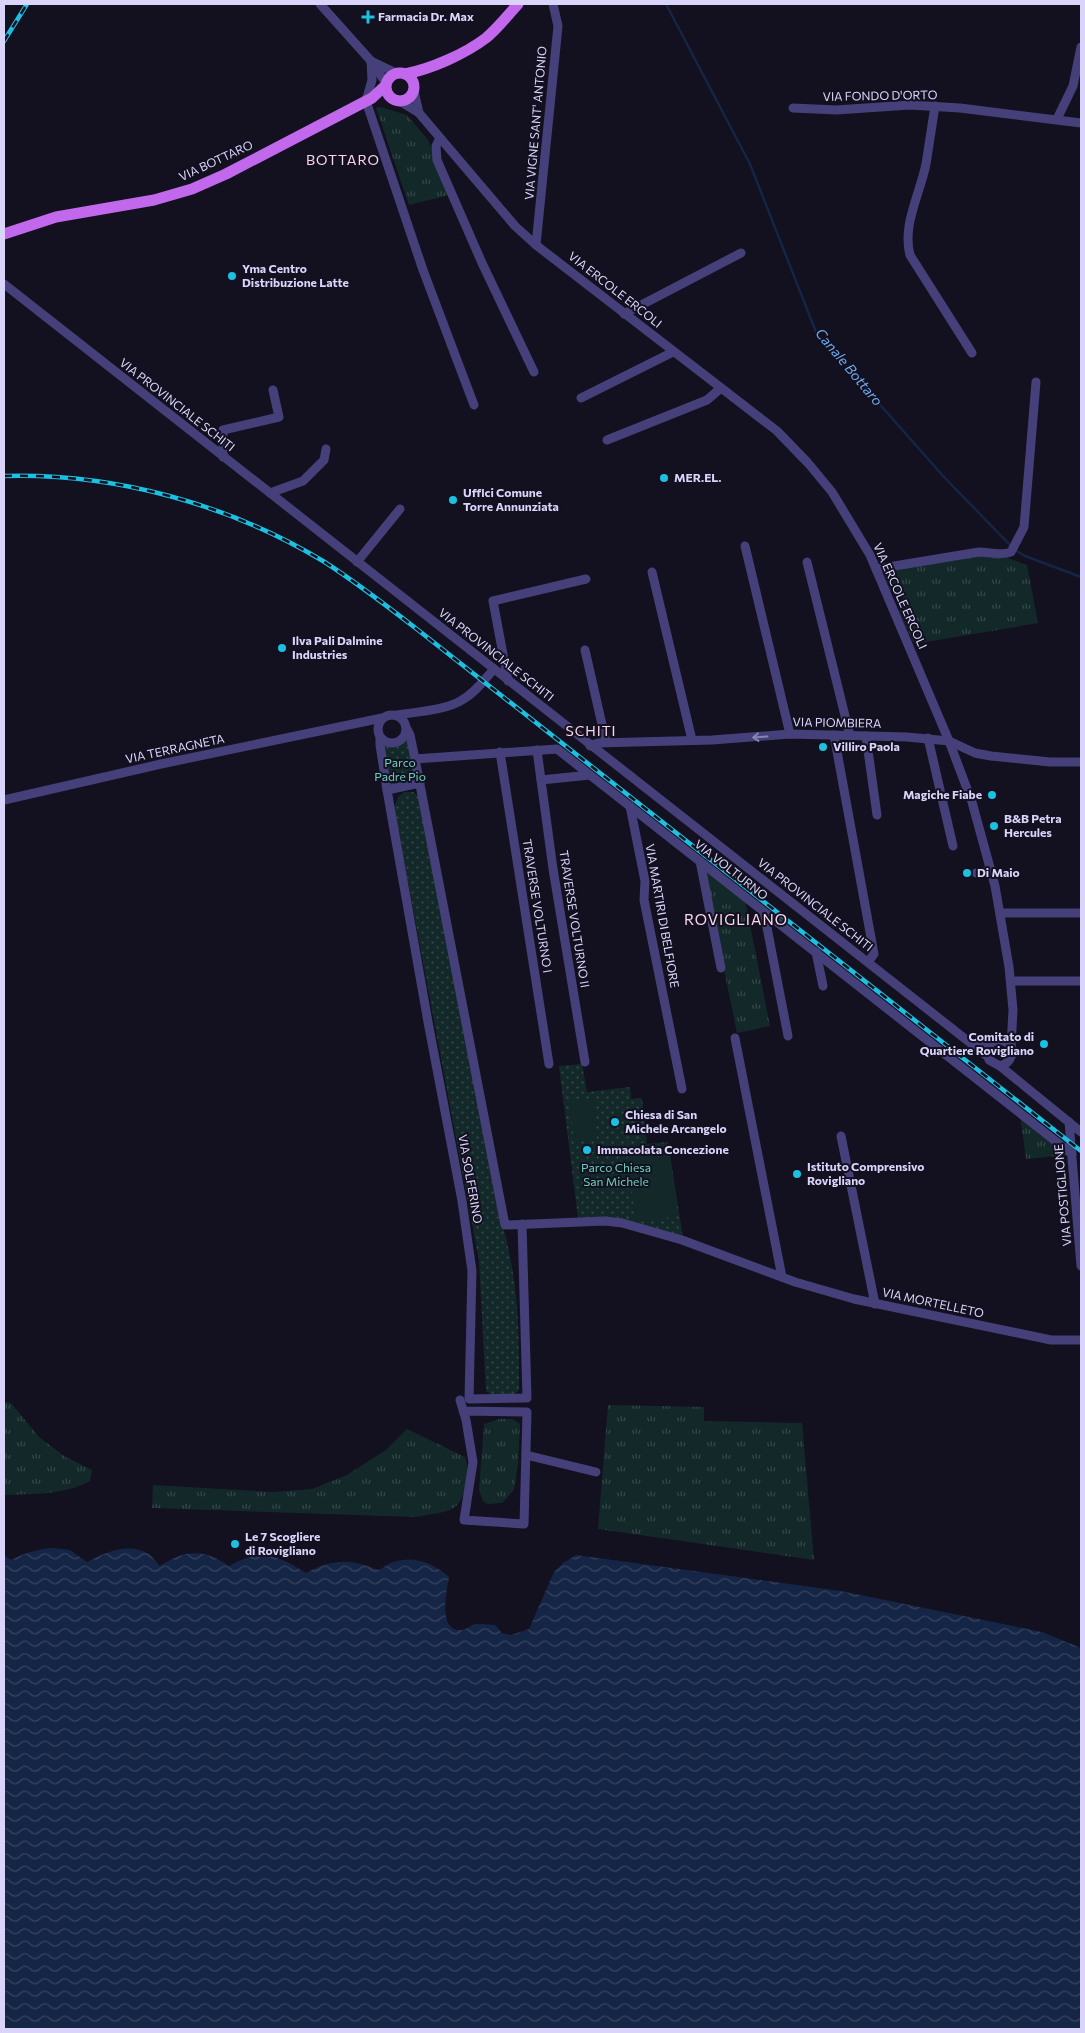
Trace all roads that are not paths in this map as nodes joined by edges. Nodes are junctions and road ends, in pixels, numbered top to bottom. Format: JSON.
{"nodes":[{"id":1,"x":320,"y":4,"type":"edge"},
{"id":2,"x":518,"y":4,"type":"edge"},
{"id":3,"x":553,"y":4,"type":"edge"},
{"id":4,"x":1081,"y":47,"type":"edge"},
{"id":5,"x":371,"y":61,"type":"junction"},
{"id":6,"x":424,"y":70,"type":"junction"},
{"id":7,"x":401,"y":73,"type":"junction"},
{"id":8,"x":385,"y":84,"type":"junction"},
{"id":9,"x":414,"y":88,"type":"junction"},
{"id":10,"x":369,"y":99,"type":"junction"},
{"id":11,"x":396,"y":100,"type":"junction"},
{"id":12,"x":935,"y":106,"type":"junction"},
{"id":13,"x":793,"y":108,"type":"dead end"},
{"id":14,"x":419,"y":113,"type":"junction"},
{"id":15,"x":1058,"y":119,"type":"junction"},
{"id":16,"x":1081,"y":123,"type":"edge"},
{"id":17,"x":440,"y":138,"type":"junction"},
{"id":18,"x":4,"y":234,"type":"edge"},
{"id":19,"x":536,"y":245,"type":"junction"},
{"id":20,"x":741,"y":253,"type":"dead end"},
{"id":21,"x":4,"y":284,"type":"edge"},
{"id":22,"x":624,"y":314,"type":"junction"},
{"id":23,"x":673,"y":352,"type":"junction"},
{"id":24,"x":972,"y":353,"type":"dead end"},
{"id":25,"x":534,"y":372,"type":"dead end"},
{"id":26,"x":1036,"y":382,"type":"dead end"},
{"id":27,"x":721,"y":388,"type":"junction"},
{"id":28,"x":273,"y":390,"type":"dead end"},
{"id":29,"x":581,"y":398,"type":"dead end"},
{"id":30,"x":474,"y":405,"type":"dead end"},
{"id":31,"x":607,"y":440,"type":"dead end"},
{"id":32,"x":326,"y":449,"type":"dead end"},
{"id":33,"x":223,"y":457,"type":"junction"},
{"id":34,"x":270,"y":493,"type":"junction"},
{"id":35,"x":400,"y":509,"type":"dead end"},
{"id":36,"x":745,"y":546,"type":"dead end"},
{"id":37,"x":357,"y":562,"type":"junction"},
{"id":38,"x":807,"y":562,"type":"dead end"},
{"id":39,"x":876,"y":570,"type":"junction"},
{"id":40,"x":652,"y":572,"type":"dead end"},
{"id":41,"x":586,"y":579,"type":"dead end"},
{"id":42,"x":585,"y":650,"type":"dead end"},
{"id":43,"x":494,"y":669,"type":"junction"},
{"id":44,"x":508,"y":681,"type":"junction"},
{"id":45,"x":414,"y":712,"type":"junction"},
{"id":46,"x":397,"y":715,"type":"junction"},
{"id":47,"x":382,"y":718,"type":"junction"},
{"id":48,"x":351,"y":724,"type":"junction"},
{"id":49,"x":406,"y":726,"type":"junction"},
{"id":50,"x":379,"y":733,"type":"junction"},
{"id":51,"x":790,"y":734,"type":"junction"},
{"id":52,"x":834,"y":735,"type":"junction"},
{"id":53,"x":850,"y":736,"type":"junction"},
{"id":54,"x":866,"y":736,"type":"junction"},
{"id":55,"x":928,"y":738,"type":"junction"},
{"id":56,"x":692,"y":740,"type":"junction"},
{"id":57,"x":949,"y":741,"type":"junction"},
{"id":58,"x":606,"y":742,"type":"junction"},
{"id":59,"x":590,"y":746,"type":"junction"},
{"id":60,"x":537,"y":750,"type":"junction"},
{"id":61,"x":500,"y":752,"type":"junction"},
{"id":62,"x":415,"y":759,"type":"junction"},
{"id":63,"x":1081,"y":762,"type":"edge"},
{"id":64,"x":590,"y":775,"type":"junction"},
{"id":65,"x":541,"y":780,"type":"junction"},
{"id":66,"x":420,"y":783,"type":"junction"},
{"id":67,"x":386,"y":790,"type":"junction"},
{"id":68,"x":4,"y":800,"type":"edge"},
{"id":69,"x":630,"y":806,"type":"junction"},
{"id":70,"x":877,"y":815,"type":"dead end"},
{"id":71,"x":953,"y":846,"type":"dead end"},
{"id":72,"x":700,"y":861,"type":"junction"},
{"id":73,"x":991,"y":870,"type":"junction"},
{"id":74,"x":976,"y":872,"type":"dead end"},
{"id":75,"x":764,"y":912,"type":"junction"},
{"id":76,"x":1001,"y":913,"type":"junction"},
{"id":77,"x":1081,"y":913,"type":"edge"},
{"id":78,"x":816,"y":952,"type":"junction"},
{"id":79,"x":868,"y":962,"type":"junction"},
{"id":80,"x":721,"y":968,"type":"dead end"},
{"id":81,"x":1011,"y":981,"type":"junction"},
{"id":82,"x":1081,"y":981,"type":"edge"},
{"id":83,"x":823,"y":986,"type":"dead end"},
{"id":84,"x":1012,"y":1026,"type":"junction"},
{"id":85,"x":788,"y":1036,"type":"dead end"},
{"id":86,"x":735,"y":1038,"type":"dead end"},
{"id":87,"x":994,"y":1042,"type":"junction"},
{"id":88,"x":974,"y":1045,"type":"junction"},
{"id":89,"x":1011,"y":1047,"type":"junction"},
{"id":90,"x":987,"y":1056,"type":"junction"},
{"id":91,"x":1010,"y":1060,"type":"junction"},
{"id":92,"x":585,"y":1062,"type":"dead end"},
{"id":93,"x":549,"y":1064,"type":"dead end"},
{"id":94,"x":1000,"y":1066,"type":"junction"},
{"id":95,"x":1016,"y":1079,"type":"junction"},
{"id":96,"x":682,"y":1089,"type":"dead end"},
{"id":97,"x":1069,"y":1122,"type":"junction"},
{"id":98,"x":1081,"y":1132,"type":"edge"},
{"id":99,"x":841,"y":1136,"type":"dead end"},
{"id":100,"x":1072,"y":1154,"type":"junction"},
{"id":101,"x":522,"y":1224,"type":"junction"},
{"id":102,"x":505,"y":1225,"type":"joint"},
{"id":103,"x":1081,"y":1266,"type":"edge"},
{"id":104,"x":782,"y":1277,"type":"junction"},
{"id":105,"x":875,"y":1304,"type":"junction"},
{"id":106,"x":1081,"y":1340,"type":"edge"},
{"id":107,"x":460,"y":1400,"type":"dead end"},
{"id":108,"x":463,"y":1411,"type":"junction"},
{"id":109,"x":526,"y":1455,"type":"junction"},
{"id":110,"x":596,"y":1472,"type":"dead end"}],
"edges":[{"from":1,"to":5,"type":"street"},
{"from":2,"to":6,"type":"main road"},
{"from":3,"to":19,"type":"street","name":"VIA VIGNE SANT' ANTONIO"},
{"from":4,"to":15,"type":"street"},
{"from":5,"to":7,"type":"street"},
{"from":5,"to":8,"type":"street"},
{"from":5,"to":10,"type":"street"},
{"from":6,"to":7,"type":"main road"},
{"from":6,"to":9,"type":"main road"},
{"from":7,"to":8,"type":"main road"},
{"from":7,"to":9,"type":"main road"},
{"from":8,"to":10,"type":"main road","name":"VIA BOTTARO"},
{"from":8,"to":11,"type":"main road"},
{"from":9,"to":11,"type":"main road"},
{"from":9,"to":14,"type":"street","name":"VIA ERCOLE ERCOLI"},
{"from":10,"to":11,"type":"main road"},
{"from":10,"to":18,"type":"main road","name":"VIA BOTTARO"},
{"from":10,"to":30,"type":"street"},
{"from":11,"to":14,"type":"street","name":"VIA ERCOLE ERCOLI"},
{"from":12,"to":13,"type":"street","name":"VIA FONDO D'ORTO"},
{"from":12,"to":15,"type":"street","name":"VIA FONDO D'ORTO"},
{"from":12,"to":24,"type":"street"},
{"from":14,"to":17,"type":"street","name":"VIA ERCOLE ERCOLI"},
{"from":15,"to":16,"type":"street","name":"VIA FONDO D'ORTO"},
{"from":17,"to":19,"type":"street","name":"VIA ERCOLE ERCOLI"},
{"from":17,"to":25,"type":"street"},
{"from":19,"to":22,"type":"street","name":"VIA ERCOLE ERCOLI"},
{"from":20,"to":22,"type":"street"},
{"from":21,"to":33,"type":"street","name":"VIA PROVINCIALE SCHITI"},
{"from":22,"to":23,"type":"street","name":"VIA ERCOLE ERCOLI"},
{"from":23,"to":27,"type":"street","name":"VIA ERCOLE ERCOLI"},
{"from":23,"to":29,"type":"street"},
{"from":26,"to":39,"type":"street"},
{"from":27,"to":31,"type":"street"},
{"from":27,"to":39,"type":"street","name":"VIA ERCOLE ERCOLI"},
{"from":28,"to":33,"type":"street"},
{"from":32,"to":34,"type":"street"},
{"from":33,"to":34,"type":"street","name":"VIA PROVINCIALE SCHITI"},
{"from":34,"to":37,"type":"street","name":"VIA PROVINCIALE SCHITI"},
{"from":35,"to":37,"type":"street"},
{"from":36,"to":51,"type":"street"},
{"from":37,"to":43,"type":"street","name":"VIA PROVINCIALE SCHITI"},
{"from":38,"to":53,"type":"street"},
{"from":39,"to":57,"type":"street","name":"VIA ERCOLE ERCOLI"},
{"from":40,"to":56,"type":"street"},
{"from":41,"to":44,"type":"street"},
{"from":42,"to":58,"type":"street"},
{"from":43,"to":44,"type":"street","name":"VIA PROVINCIALE SCHITI"},
{"from":43,"to":45,"type":"street"},
{"from":44,"to":59,"type":"street","name":"VIA PROVINCIALE SCHITI"},
{"from":45,"to":46,"type":"street"},
{"from":45,"to":49,"type":"street"},
{"from":46,"to":47,"type":"street"},
{"from":46,"to":49,"type":"street"},
{"from":47,"to":48,"type":"street","name":"VIA TERRAGNETA"},
{"from":47,"to":50,"type":"street"},
{"from":48,"to":50,"type":"street"},
{"from":48,"to":68,"type":"street","name":"VIA TERRAGNETA"},
{"from":49,"to":50,"type":"street"},
{"from":49,"to":62,"type":"street","name":"VIA SOLFERINO"},
{"from":50,"to":67,"type":"street","name":"VIA SOLFERINO"},
{"from":51,"to":52,"type":"street","name":"VIA PIOMBIERA"},
{"from":51,"to":56,"type":"street","name":"VIA PIOMBIERA","one_way":true},
{"from":52,"to":53,"type":"street","name":"VIA PIOMBIERA"},
{"from":52,"to":79,"type":"street"},
{"from":53,"to":54,"type":"street","name":"VIA PIOMBIERA"},
{"from":54,"to":55,"type":"street","name":"VIA PIOMBIERA"},
{"from":54,"to":70,"type":"street"},
{"from":55,"to":57,"type":"street","name":"VIA PIOMBIERA"},
{"from":55,"to":71,"type":"street"},
{"from":56,"to":58,"type":"street","name":"VIA PIOMBIERA"},
{"from":57,"to":63,"type":"street","name":"VIA PIOMBIERA"},
{"from":57,"to":73,"type":"street","name":"VIA ERCOLE ERCOLI"},
{"from":58,"to":59,"type":"street","name":"VIA PIOMBIERA"},
{"from":59,"to":79,"type":"street","name":"VIA PROVINCIALE SCHITI"},
{"from":60,"to":61,"type":"street","name":"VIA VOLTURNO"},
{"from":60,"to":64,"type":"street","name":"VIA VOLTURNO"},
{"from":60,"to":65,"type":"street","name":"TRAVERSE VOLTURNO II"},
{"from":61,"to":62,"type":"street","name":"VIA VOLTURNO"},
{"from":61,"to":93,"type":"street","name":"TRAVERSE VOLTURNO I"},
{"from":62,"to":66,"type":"street","name":"VIA SOLFERINO"},
{"from":64,"to":65,"type":"street"},
{"from":64,"to":69,"type":"street","name":"VIA VOLTURNO"},
{"from":65,"to":92,"type":"street","name":"TRAVERSE VOLTURNO II"},
{"from":66,"to":67,"type":"street"},
{"from":66,"to":102,"type":"street","name":"VIA SOLFERINO"},
{"from":67,"to":101,"type":"street","name":"VIA SOLFERINO"},
{"from":69,"to":72,"type":"street","name":"VIA VOLTURNO"},
{"from":69,"to":96,"type":"street","name":"VIA MARTIRI DI BELFIORE"},
{"from":72,"to":75,"type":"street","name":"VIA VOLTURNO"},
{"from":72,"to":80,"type":"street"},
{"from":73,"to":74,"type":"street"},
{"from":73,"to":76,"type":"street","name":"VIA ERCOLE ERCOLI"},
{"from":75,"to":78,"type":"street","name":"VIA VOLTURNO"},
{"from":75,"to":85,"type":"street"},
{"from":76,"to":77,"type":"street"},
{"from":76,"to":81,"type":"street","name":"VIA ERCOLE ERCOLI"},
{"from":78,"to":83,"type":"street"},
{"from":78,"to":100,"type":"street","name":"VIA VOLTURNO"},
{"from":79,"to":88,"type":"street","name":"VIA PROVINCIALE SCHITI"},
{"from":81,"to":82,"type":"street"},
{"from":81,"to":84,"type":"street","name":"VIA ERCOLE ERCOLI"},
{"from":84,"to":87,"type":"street"},
{"from":84,"to":89,"type":"street","name":"VIA ERCOLE ERCOLI"},
{"from":86,"to":104,"type":"street"},
{"from":87,"to":88,"type":"street"},
{"from":87,"to":89,"type":"street"},
{"from":87,"to":90,"type":"street"},
{"from":88,"to":90,"type":"street","name":"VIA PROVINCIALE SCHITI"},
{"from":89,"to":91,"type":"street"},
{"from":90,"to":94,"type":"street","name":"VIA PROVINCIALE SCHITI"},
{"from":91,"to":94,"type":"street"},
{"from":91,"to":95,"type":"street"},
{"from":94,"to":95,"type":"street","name":"VIA PROVINCIALE SCHITI"},
{"from":95,"to":97,"type":"street","name":"VIA PROVINCIALE SCHITI"},
{"from":97,"to":98,"type":"street","name":"VIA PROVINCIALE SCHITI"},
{"from":97,"to":100,"type":"street","name":"VIA POSTIGLIONE"},
{"from":99,"to":105,"type":"street"},
{"from":100,"to":103,"type":"street","name":"VIA POSTIGLIONE"},
{"from":101,"to":102,"type":"street","name":"VIA MORTELLETO"},
{"from":101,"to":104,"type":"street","name":"VIA MORTELLETO"},
{"from":104,"to":105,"type":"street","name":"VIA MORTELLETO"},
{"from":105,"to":106,"type":"street","name":"VIA MORTELLETO"},
{"from":107,"to":108,"type":"street"},
{"from":108,"to":109,"type":"street"},
{"from":108,"to":109,"type":"street"},
{"from":109,"to":110,"type":"street"}]}
